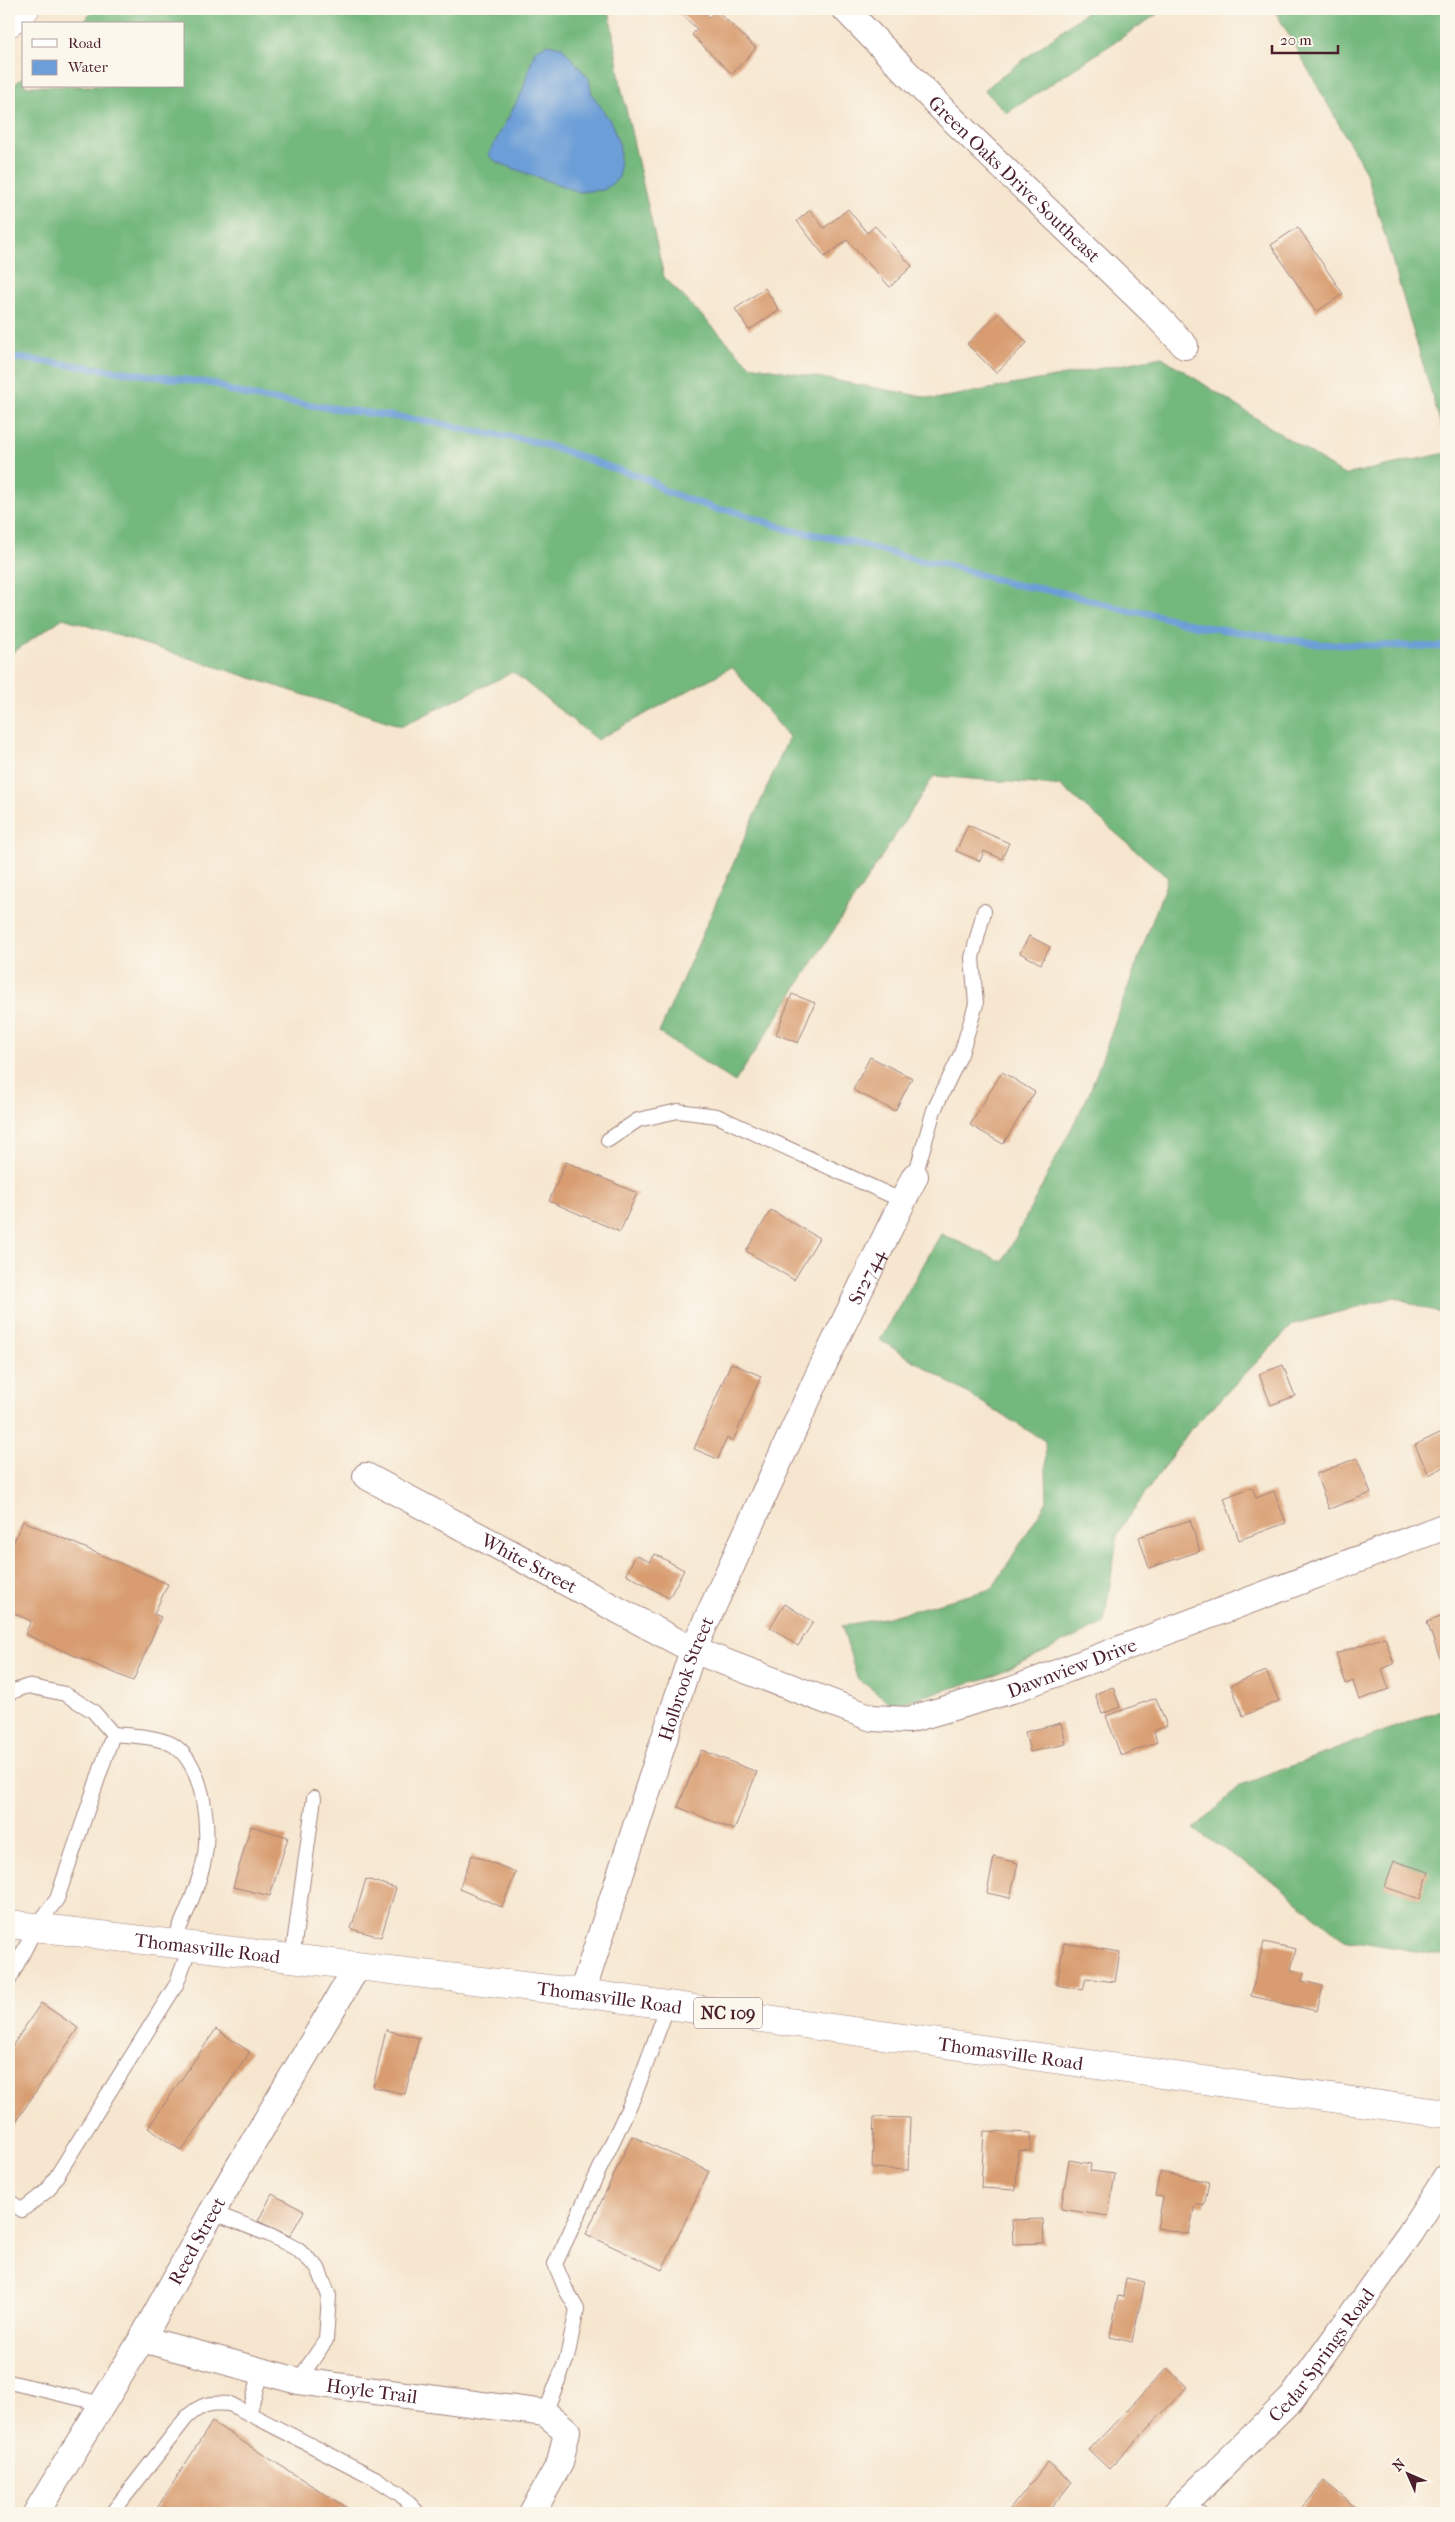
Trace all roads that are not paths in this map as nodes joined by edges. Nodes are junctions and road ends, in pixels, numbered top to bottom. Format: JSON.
{"nodes":[{"id":1,"x":25,"y":9,"type":"edge"},
{"id":2,"x":845,"y":9,"type":"edge"},
{"id":3,"x":9,"y":23,"type":"edge"},
{"id":4,"x":1185,"y":346,"type":"dead end"},
{"id":5,"x":984,"y":911,"type":"dead end"},
{"id":6,"x":608,"y":1140,"type":"dead end"},
{"id":7,"x":915,"y":1176,"type":"joint"},
{"id":8,"x":903,"y":1201,"type":"junction"},
{"id":9,"x":818,"y":1376,"type":"joint"},
{"id":10,"x":366,"y":1476,"type":"dead end"},
{"id":11,"x":1446,"y":1526,"type":"edge"},
{"id":12,"x":693,"y":1650,"type":"junction"},
{"id":13,"x":9,"y":1693,"type":"edge"},
{"id":14,"x":113,"y":1734,"type":"junction"},
{"id":15,"x":314,"y":1798,"type":"dead end"},
{"id":16,"x":9,"y":1924,"type":"edge"},
{"id":17,"x":36,"y":1927,"type":"junction"},
{"id":18,"x":182,"y":1945,"type":"junction"},
{"id":19,"x":292,"y":1959,"type":"junction"},
{"id":20,"x":357,"y":1967,"type":"junction"},
{"id":21,"x":9,"y":1980,"type":"edge"},
{"id":22,"x":582,"y":1993,"type":"junction"},
{"id":23,"x":668,"y":2005,"type":"junction"},
{"id":24,"x":1446,"y":2114,"type":"edge"},
{"id":25,"x":1446,"y":2178,"type":"edge"},
{"id":26,"x":9,"y":2201,"type":"edge"},
{"id":27,"x":212,"y":2212,"type":"junction"},
{"id":28,"x":142,"y":2340,"type":"junction"},
{"id":29,"x":261,"y":2371,"type":"junction"},
{"id":30,"x":298,"y":2381,"type":"junction"},
{"id":31,"x":9,"y":2382,"type":"edge"},
{"id":32,"x":102,"y":2404,"type":"junction"},
{"id":33,"x":546,"y":2413,"type":"junction"},
{"id":34,"x":250,"y":2414,"type":"junction"},
{"id":35,"x":1186,"y":2509,"type":"edge"},
{"id":36,"x":36,"y":2513,"type":"edge"},
{"id":37,"x":112,"y":2513,"type":"edge"},
{"id":38,"x":418,"y":2513,"type":"edge"},
{"id":39,"x":532,"y":2513,"type":"edge"}],
"edges":[{"from":1,"to":3,"type":"main road"},
{"from":2,"to":4,"type":"street","name":"Green Oaks Drive Southeast"},
{"from":5,"to":7,"type":"lane"},
{"from":6,"to":8,"type":"lane"},
{"from":7,"to":8,"type":"street","name":"Sr2744"},
{"from":8,"to":9,"type":"street","name":"Sr2744"},
{"from":9,"to":12,"type":"street","name":"Holbrook Street"},
{"from":10,"to":12,"type":"street","name":"White Street"},
{"from":11,"to":12,"type":"street","name":"Dawnview Drive"},
{"from":12,"to":22,"type":"street","name":"Holbrook Street"},
{"from":13,"to":14,"type":"lane"},
{"from":14,"to":17,"type":"lane"},
{"from":14,"to":18,"type":"lane"},
{"from":15,"to":19,"type":"lane"},
{"from":16,"to":17,"type":"main road","name":"Thomasville Road","number":"NC 109"},
{"from":17,"to":18,"type":"main road","name":"Thomasville Road","number":"NC 109"},
{"from":17,"to":21,"type":"lane"},
{"from":18,"to":19,"type":"main road","name":"Thomasville Road","number":"NC 109"},
{"from":18,"to":26,"type":"lane"},
{"from":19,"to":20,"type":"main road","name":"Thomasville Road","number":"NC 109"},
{"from":20,"to":22,"type":"main road","name":"Thomasville Road","number":"NC 109"},
{"from":20,"to":27,"type":"street","name":"Reed Street"},
{"from":22,"to":23,"type":"main road","name":"Thomasville Road","number":"NC 109"},
{"from":23,"to":24,"type":"main road","name":"Thomasville Road","number":"NC 109"},
{"from":23,"to":33,"type":"lane"},
{"from":25,"to":35,"type":"street","name":"Cedar Springs Road"},
{"from":27,"to":28,"type":"street","name":"Reed Street"},
{"from":27,"to":30,"type":"lane"},
{"from":28,"to":29,"type":"street","name":"Hoyle Trail"},
{"from":28,"to":32,"type":"street","name":"Reed Street"},
{"from":29,"to":30,"type":"street","name":"Hoyle Trail"},
{"from":29,"to":34,"type":"lane"},
{"from":30,"to":33,"type":"street","name":"Hoyle Trail"},
{"from":31,"to":32,"type":"lane"},
{"from":32,"to":36,"type":"street","name":"Reed Street"},
{"from":33,"to":39,"type":"street"},
{"from":34,"to":37,"type":"lane"},
{"from":34,"to":38,"type":"lane"}]}
